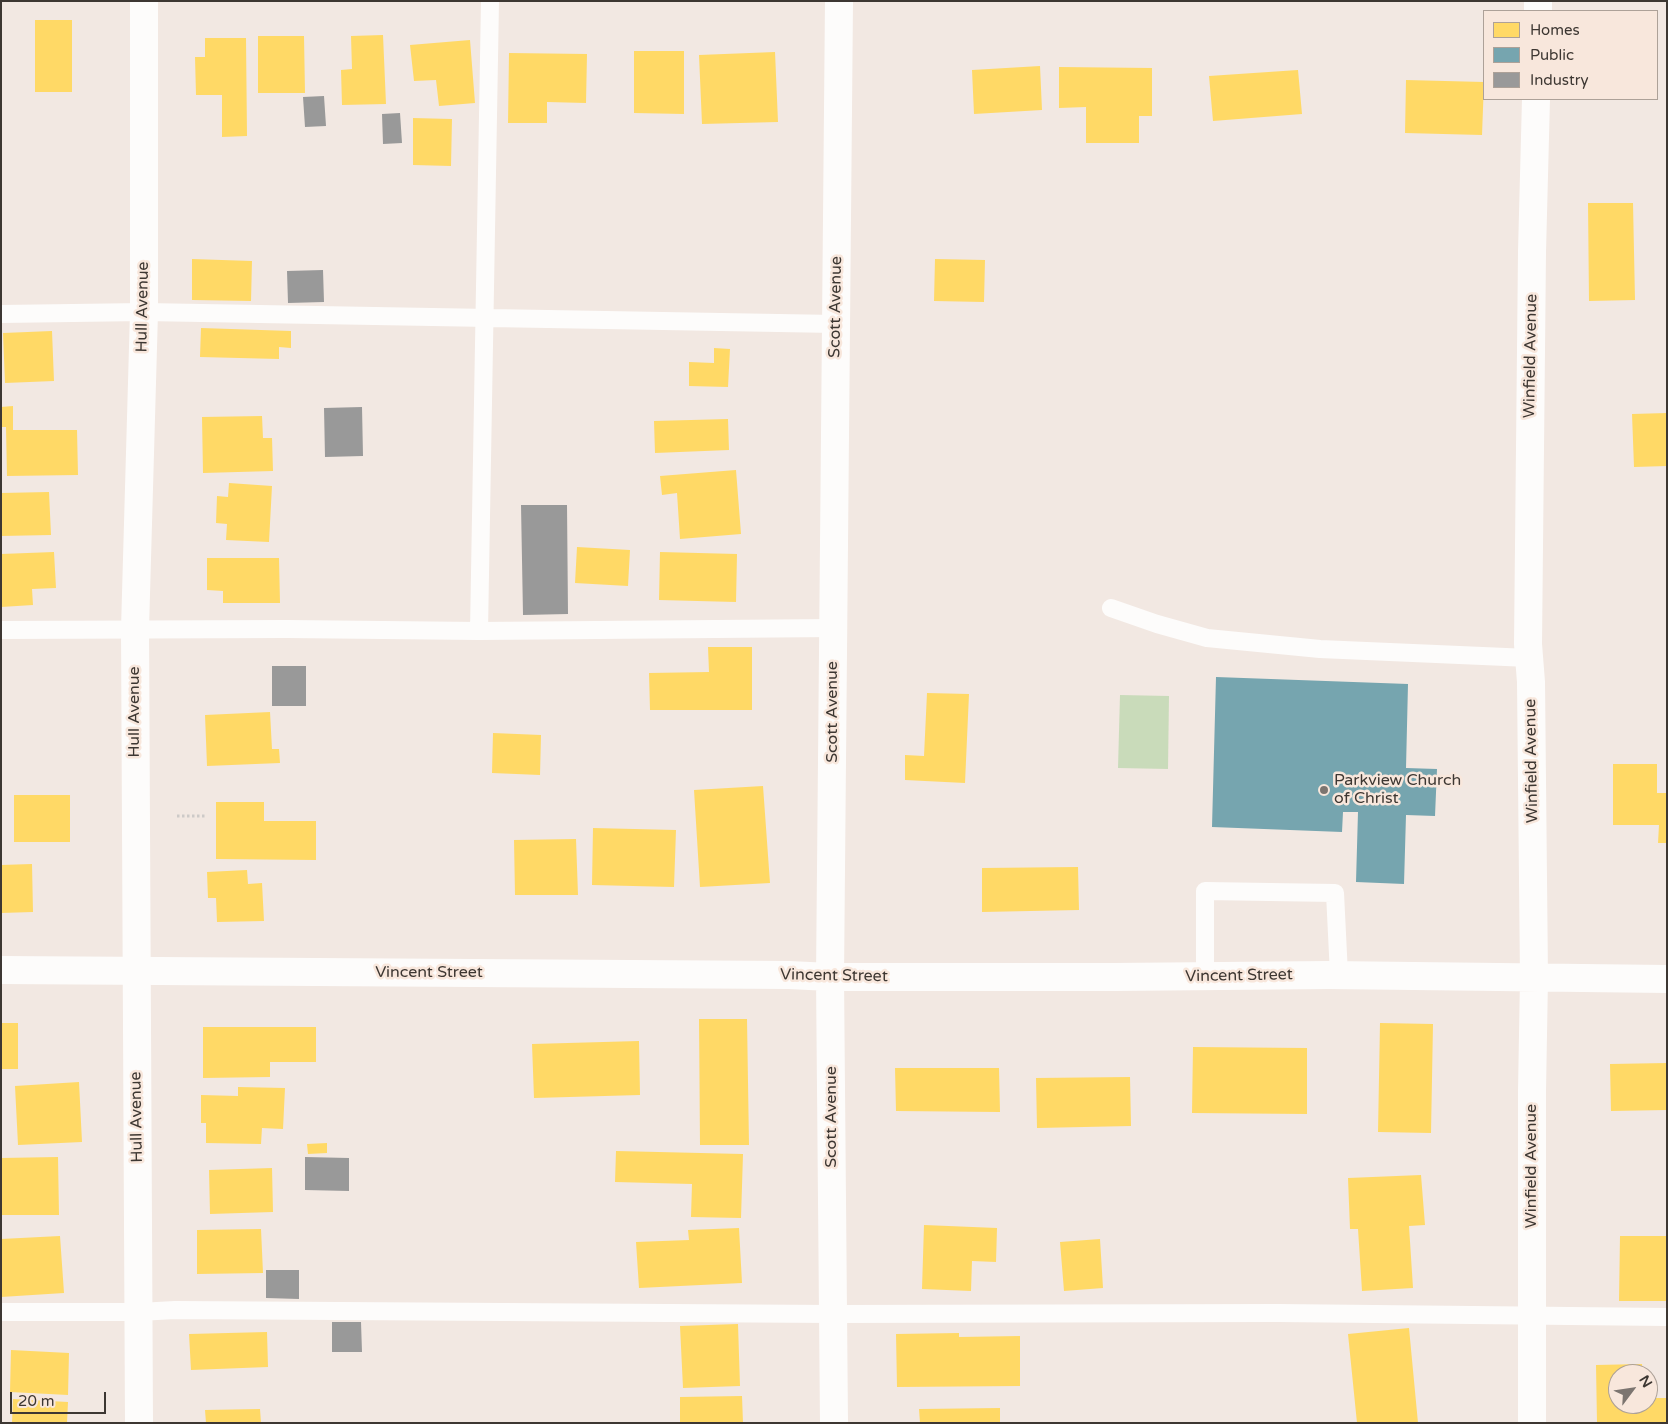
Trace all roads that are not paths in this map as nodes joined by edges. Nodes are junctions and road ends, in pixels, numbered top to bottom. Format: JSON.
{"nodes":[{"id":1,"x":144,"y":1,"type":"edge"},
{"id":2,"x":490,"y":1,"type":"edge"},
{"id":3,"x":839,"y":1,"type":"edge"},
{"id":4,"x":1536,"y":100,"type":"edge"},
{"id":5,"x":144,"y":312,"type":"junction"},
{"id":6,"x":1,"y":314,"type":"edge"},
{"id":7,"x":485,"y":319,"type":"junction"},
{"id":8,"x":836,"y":324,"type":"junction"},
{"id":9,"x":1111,"y":608,"type":"dead end"},
{"id":10,"x":834,"y":628,"type":"junction"},
{"id":11,"x":135,"y":629,"type":"junction"},
{"id":12,"x":1,"y":630,"type":"edge"},
{"id":13,"x":479,"y":631,"type":"junction"},
{"id":14,"x":1529,"y":658,"type":"junction"},
{"id":15,"x":1,"y":970,"type":"edge"},
{"id":16,"x":136,"y":971,"type":"junction"},
{"id":17,"x":1339,"y":975,"type":"junction"},
{"id":18,"x":1206,"y":976,"type":"junction"},
{"id":19,"x":830,"y":977,"type":"junction"},
{"id":20,"x":1534,"y":978,"type":"junction"},
{"id":21,"x":1667,"y":979,"type":"edge"},
{"id":22,"x":1,"y":1312,"type":"edge"},
{"id":23,"x":139,"y":1312,"type":"junction"},
{"id":24,"x":833,"y":1314,"type":"junction"},
{"id":25,"x":1532,"y":1315,"type":"junction"},
{"id":26,"x":1667,"y":1317,"type":"edge"},
{"id":27,"x":139,"y":1423,"type":"edge"},
{"id":28,"x":834,"y":1423,"type":"edge"},
{"id":29,"x":1532,"y":1423,"type":"edge"}],
"edges":[{"from":1,"to":5,"type":"street","name":"Hull Avenue"},
{"from":2,"to":7,"type":"lane"},
{"from":3,"to":8,"type":"street","name":"Scott Avenue"},
{"from":4,"to":14,"type":"street","name":"Winfield Avenue"},
{"from":5,"to":6,"type":"lane"},
{"from":5,"to":7,"type":"lane"},
{"from":5,"to":11,"type":"street","name":"Hull Avenue"},
{"from":7,"to":8,"type":"lane"},
{"from":7,"to":13,"type":"lane"},
{"from":8,"to":10,"type":"street","name":"Scott Avenue"},
{"from":9,"to":14,"type":"lane"},
{"from":10,"to":13,"type":"lane"},
{"from":10,"to":19,"type":"street","name":"Scott Avenue"},
{"from":11,"to":12,"type":"lane"},
{"from":11,"to":13,"type":"lane"},
{"from":11,"to":16,"type":"street","name":"Hull Avenue"},
{"from":14,"to":20,"type":"street","name":"Winfield Avenue"},
{"from":15,"to":16,"type":"street","name":"Vincent Street"},
{"from":16,"to":19,"type":"street","name":"Vincent Street"},
{"from":16,"to":23,"type":"street","name":"Hull Avenue"},
{"from":17,"to":18,"type":"street","name":"Vincent Street"},
{"from":17,"to":18,"type":"lane"},
{"from":17,"to":20,"type":"street","name":"Vincent Street"},
{"from":18,"to":19,"type":"street","name":"Vincent Street"},
{"from":19,"to":24,"type":"street","name":"Scott Avenue"},
{"from":20,"to":21,"type":"street","name":"Vincent Street"},
{"from":20,"to":25,"type":"street","name":"Winfield Avenue"},
{"from":22,"to":23,"type":"lane"},
{"from":23,"to":24,"type":"lane"},
{"from":23,"to":27,"type":"street","name":"Hull Avenue"},
{"from":24,"to":25,"type":"lane"},
{"from":24,"to":28,"type":"street","name":"Scott Avenue"},
{"from":25,"to":26,"type":"lane"},
{"from":25,"to":29,"type":"street","name":"Winfield Avenue"}]}
